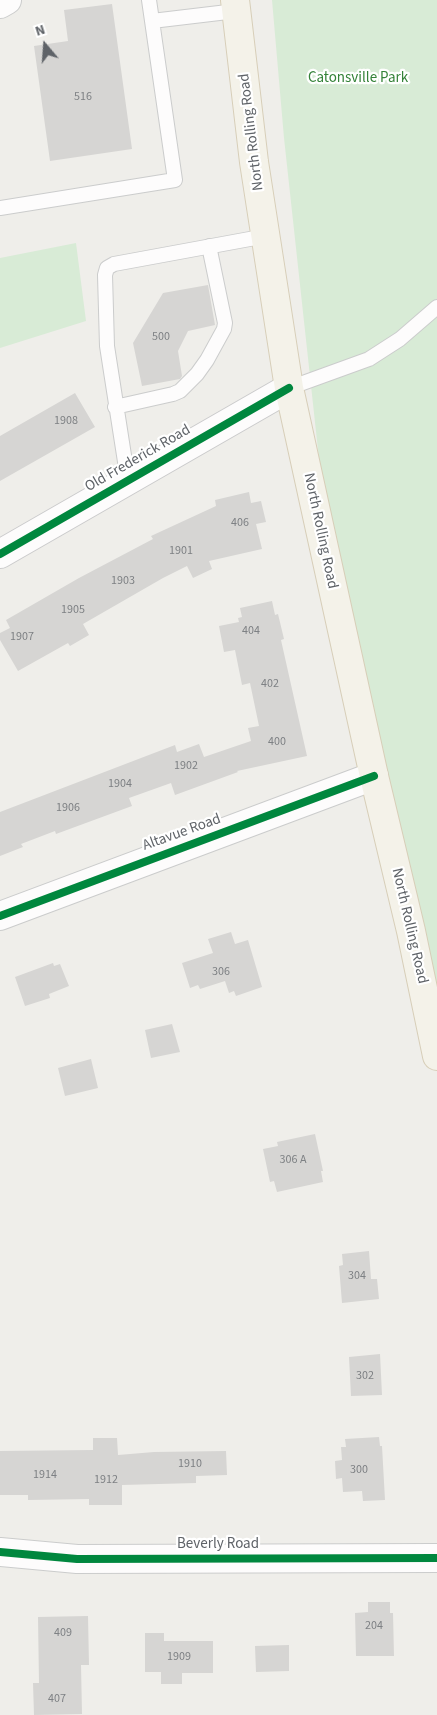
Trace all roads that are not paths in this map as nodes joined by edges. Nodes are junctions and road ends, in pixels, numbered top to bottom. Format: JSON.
{"nodes":[{"id":1,"x":7,"y":0,"type":"edge"},
{"id":2,"x":149,"y":0,"type":"edge"},
{"id":3,"x":0,"y":4,"type":"edge"},
{"id":4,"x":235,"y":6,"type":"edge"},
{"id":5,"x":152,"y":21,"type":"junction"},
{"id":6,"x":0,"y":208,"type":"edge"},
{"id":7,"x":266,"y":236,"type":"junction"},
{"id":8,"x":210,"y":246,"type":"junction"},
{"id":9,"x":436,"y":309,"type":"edge"},
{"id":10,"x":289,"y":388,"type":"junction"},
{"id":11,"x":115,"y":406,"type":"junction"},
{"id":12,"x":128,"y":481,"type":"junction"},
{"id":13,"x":0,"y":554,"type":"edge"},
{"id":14,"x":374,"y":776,"type":"junction"},
{"id":15,"x":0,"y":916,"type":"edge"},
{"id":16,"x":437,"y":1056,"type":"edge"},
{"id":17,"x":0,"y":1552,"type":"edge"},
{"id":18,"x":437,"y":1558,"type":"edge"}],
"edges":[{"from":1,"to":3,"type":"street"},
{"from":2,"to":5,"type":"lane"},
{"from":4,"to":5,"type":"lane"},
{"from":4,"to":7,"type":"main road","name":"North Rolling Road"},
{"from":5,"to":6,"type":"lane"},
{"from":7,"to":8,"type":"lane"},
{"from":7,"to":10,"type":"main road","name":"North Rolling Road"},
{"from":8,"to":11,"type":"lane"},
{"from":8,"to":11,"type":"lane"},
{"from":9,"to":10,"type":"lane"},
{"from":10,"to":12,"type":"street","name":"Old Frederick Road"},
{"from":10,"to":14,"type":"main road","name":"North Rolling Road"},
{"from":11,"to":12,"type":"lane"},
{"from":12,"to":13,"type":"street","name":"Old Frederick Road"},
{"from":14,"to":15,"type":"street","name":"Altavue Road"},
{"from":14,"to":16,"type":"main road","name":"North Rolling Road"},
{"from":17,"to":18,"type":"street","name":"Beverly Road"}]}
